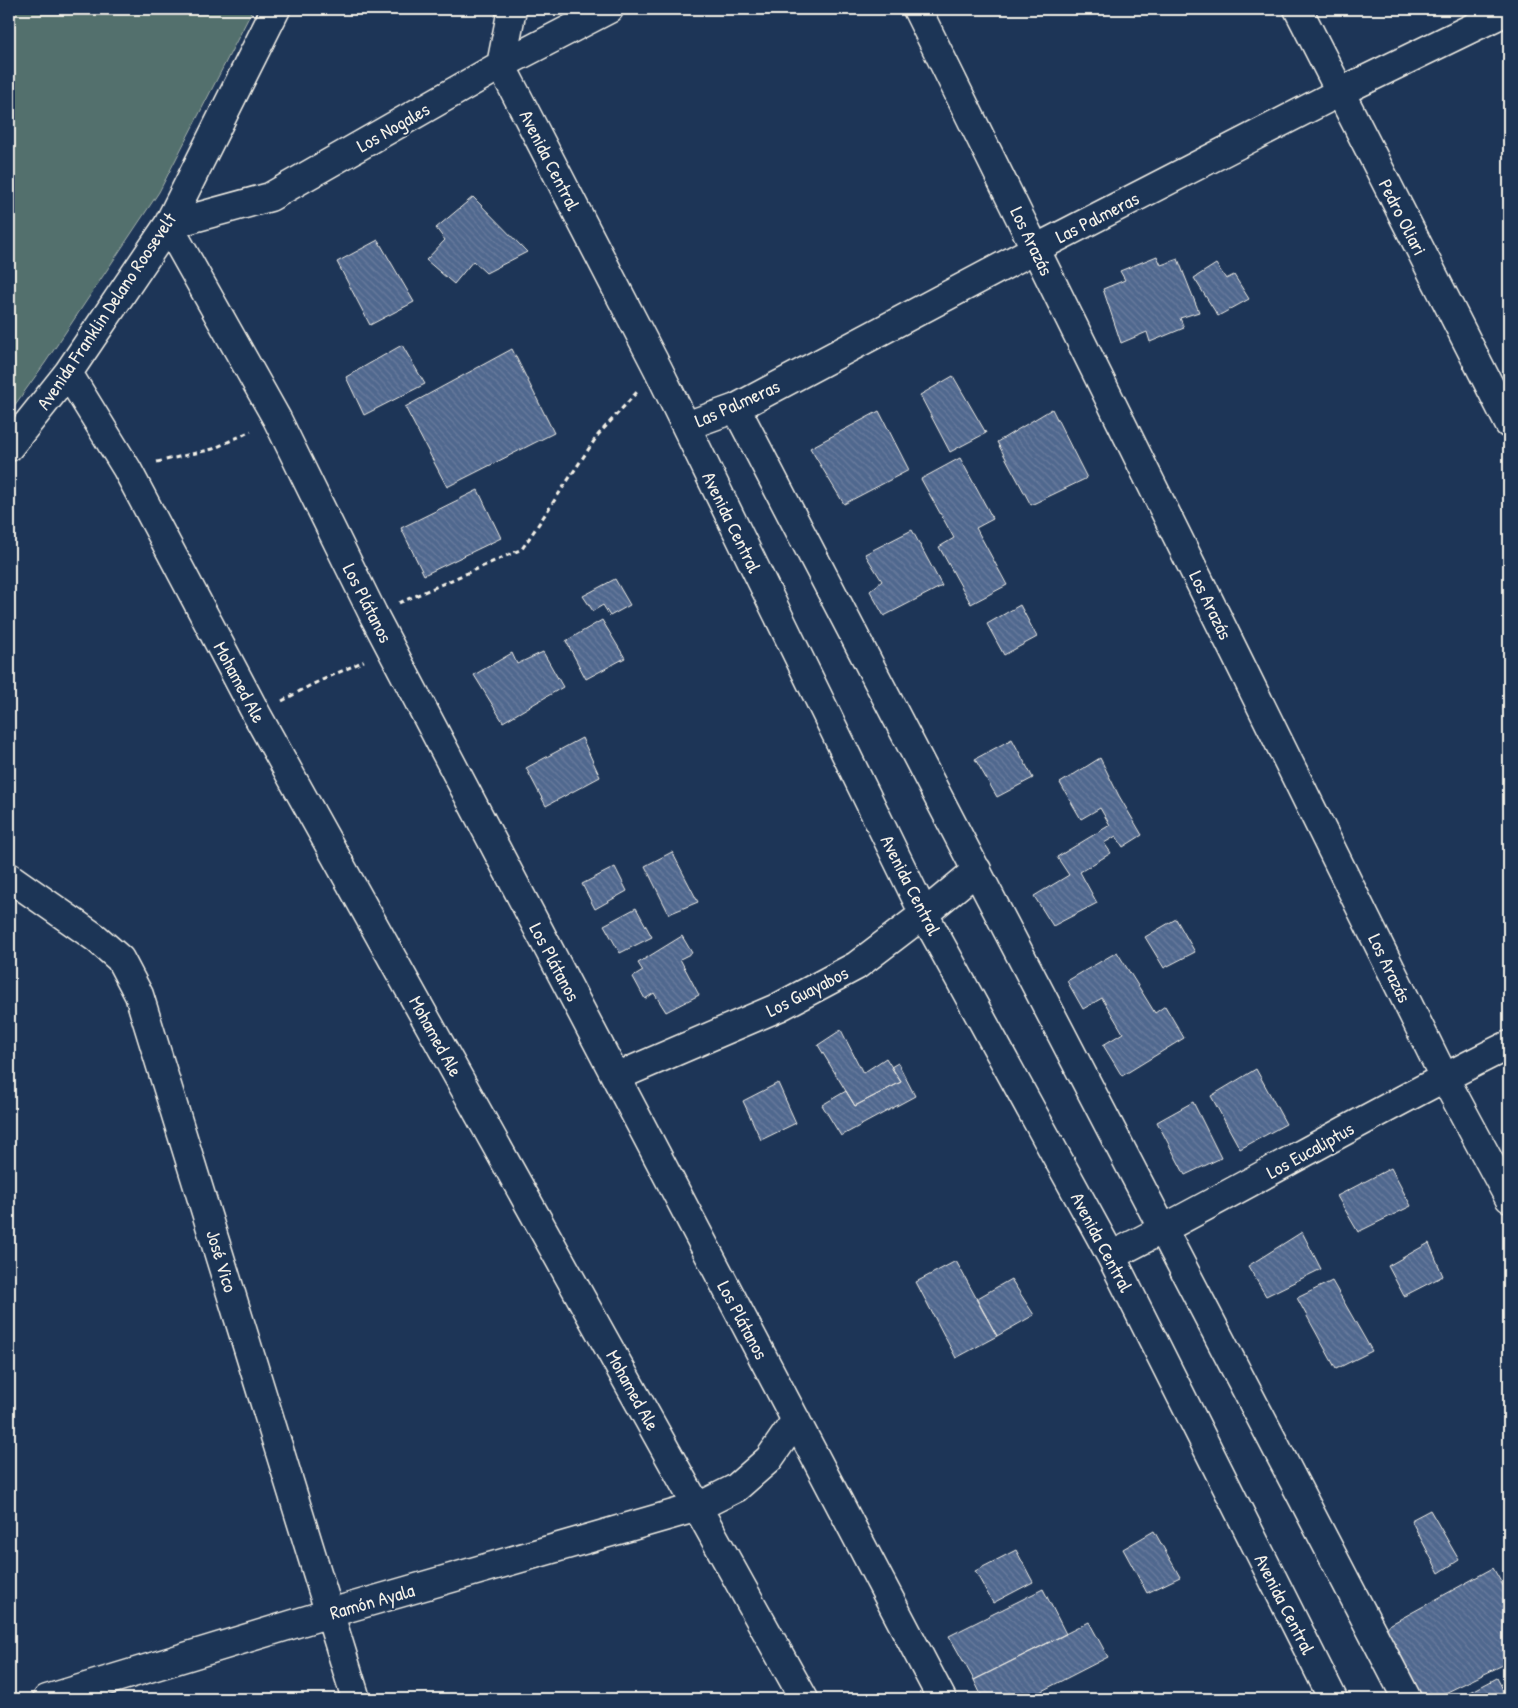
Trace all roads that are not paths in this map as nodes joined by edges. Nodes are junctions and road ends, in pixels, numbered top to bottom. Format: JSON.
{"nodes":[{"id":1,"x":276,"y":9,"type":"edge"},
{"id":2,"x":512,"y":9,"type":"edge"},
{"id":3,"x":609,"y":9,"type":"edge"},
{"id":4,"x":917,"y":9,"type":"edge"},
{"id":5,"x":1298,"y":9,"type":"edge"},
{"id":6,"x":1509,"y":10,"type":"edge"},
{"id":7,"x":501,"y":65,"type":"junction"},
{"id":8,"x":1340,"y":92,"type":"junction"},
{"id":9,"x":168,"y":224,"type":"junction"},
{"id":10,"x":1035,"y":249,"type":"junction"},
{"id":11,"x":68,"y":373,"type":"junction"},
{"id":12,"x":736,"y":408,"type":"junction"},
{"id":13,"x":1509,"y":424,"type":"edge"},
{"id":14,"x":686,"y":426,"type":"junction"},
{"id":15,"x":9,"y":448,"type":"edge"},
{"id":16,"x":977,"y":870,"type":"junction"},
{"id":17,"x":9,"y":877,"type":"edge"},
{"id":18,"x":924,"y":914,"type":"junction"},
{"id":19,"x":1509,"y":1045,"type":"edge"},
{"id":20,"x":616,"y":1077,"type":"junction"},
{"id":21,"x":1444,"y":1077,"type":"junction"},
{"id":22,"x":1509,"y":1198,"type":"edge"},
{"id":23,"x":1164,"y":1229,"type":"junction"},
{"id":24,"x":1111,"y":1256,"type":"junction"},
{"id":25,"x":796,"y":1420,"type":"junction"},
{"id":26,"x":698,"y":1507,"type":"junction"},
{"id":27,"x":330,"y":1613,"type":"junction"},
{"id":28,"x":48,"y":1699,"type":"edge"},
{"id":29,"x":356,"y":1699,"type":"edge"},
{"id":30,"x":804,"y":1699,"type":"edge"},
{"id":31,"x":942,"y":1699,"type":"edge"},
{"id":32,"x":1332,"y":1699,"type":"edge"},
{"id":33,"x":1407,"y":1699,"type":"edge"}],
"edges":[{"from":1,"to":9,"type":"street","name":"Avenida Franklin Delano Roosevelt"},
{"from":2,"to":7,"type":"street"},
{"from":3,"to":7,"type":"street","name":"Los Nogales"},
{"from":4,"to":10,"type":"street","name":"Los Arazás"},
{"from":5,"to":8,"type":"street","name":"Pedro Oliari"},
{"from":6,"to":8,"type":"street","name":"Las Palmeras"},
{"from":7,"to":9,"type":"street","name":"Los Nogales"},
{"from":7,"to":14,"type":"street","name":"Avenida Central"},
{"from":8,"to":10,"type":"street","name":"Las Palmeras"},
{"from":8,"to":13,"type":"street","name":"Pedro Oliari"},
{"from":9,"to":11,"type":"street","name":"Avenida Franklin Delano Roosevelt"},
{"from":9,"to":20,"type":"street","name":"Los Plátanos"},
{"from":10,"to":12,"type":"street","name":"Las Palmeras"},
{"from":10,"to":21,"type":"street","name":"Los Arazás"},
{"from":11,"to":15,"type":"street","name":"Avenida Franklin Delano Roosevelt"},
{"from":11,"to":26,"type":"street","name":"Mohamed Ale"},
{"from":12,"to":14,"type":"street","name":"Las Palmeras"},
{"from":12,"to":16,"type":"street"},
{"from":14,"to":18,"type":"street","name":"Avenida Central"},
{"from":16,"to":18,"type":"street","name":"Los Guayabos"},
{"from":16,"to":23,"type":"street"},
{"from":17,"to":27,"type":"street","name":"José Vico"},
{"from":18,"to":20,"type":"street","name":"Los Guayabos"},
{"from":18,"to":24,"type":"street","name":"Avenida Central"},
{"from":19,"to":21,"type":"street","name":"Los Eucaliptus"},
{"from":20,"to":25,"type":"street","name":"Los Plátanos"},
{"from":21,"to":22,"type":"street","name":"Los Arazás"},
{"from":21,"to":23,"type":"street","name":"Los Eucaliptus"},
{"from":23,"to":24,"type":"street","name":"Los Eucaliptus"},
{"from":23,"to":33,"type":"street"},
{"from":24,"to":32,"type":"street","name":"Avenida Central"},
{"from":25,"to":26,"type":"street","name":"Ramón Ayala"},
{"from":25,"to":31,"type":"street","name":"Los Plátanos"},
{"from":26,"to":27,"type":"street","name":"Ramón Ayala"},
{"from":26,"to":30,"type":"street","name":"Mohamed Ale"},
{"from":27,"to":28,"type":"street","name":"Ramón Ayala"},
{"from":27,"to":29,"type":"street","name":"José Vico"}]}
